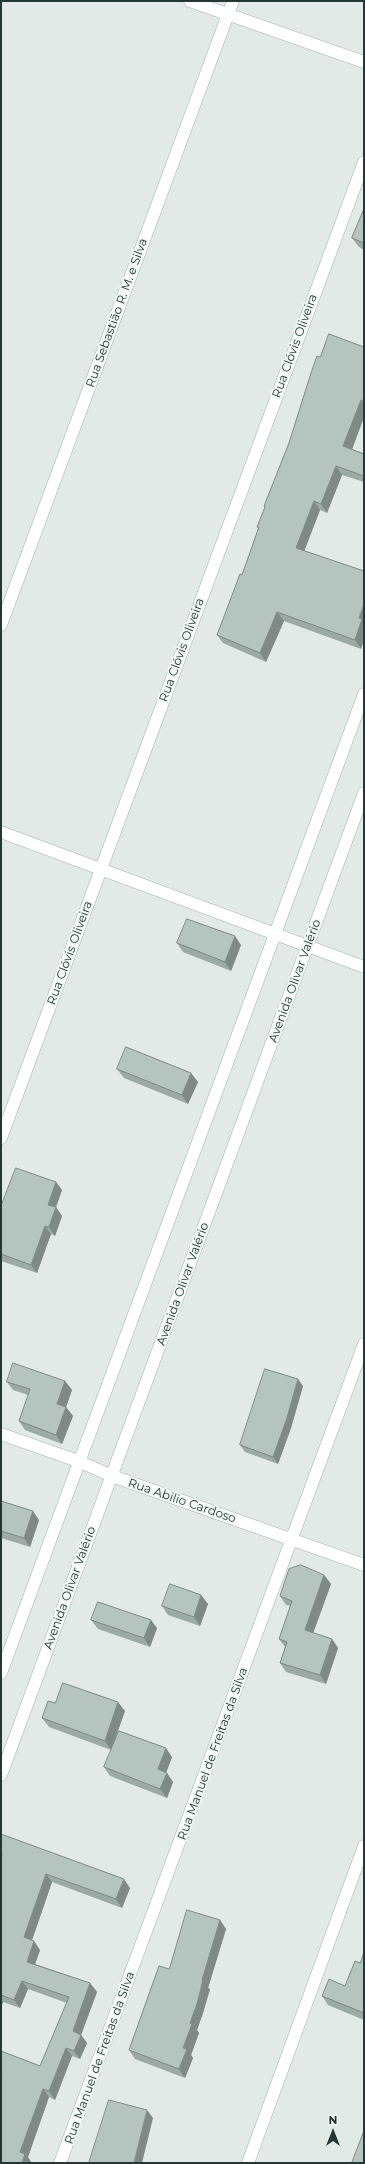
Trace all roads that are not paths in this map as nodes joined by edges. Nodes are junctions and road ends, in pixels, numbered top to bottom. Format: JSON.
{"nodes":[{"id":1,"x":190,"y":1,"type":"edge"},
{"id":2,"x":233,"y":1,"type":"edge"},
{"id":3,"x":228,"y":14,"type":"junction"},
{"id":4,"x":364,"y":62,"type":"edge"},
{"id":5,"x":364,"y":162,"type":"edge"},
{"id":6,"x":1,"y":625,"type":"edge"},
{"id":7,"x":364,"y":694,"type":"edge"},
{"id":8,"x":364,"y":793,"type":"edge"},
{"id":9,"x":1,"y":832,"type":"edge"},
{"id":10,"x":101,"y":870,"type":"junction"},
{"id":11,"x":276,"y":935,"type":"junction"},
{"id":12,"x":308,"y":945,"type":"junction"},
{"id":13,"x":364,"y":966,"type":"edge"},
{"id":14,"x":1,"y":1138,"type":"edge"},
{"id":15,"x":364,"y":1344,"type":"edge"},
{"id":16,"x":1,"y":1434,"type":"edge"},
{"id":17,"x":78,"y":1461,"type":"junction"},
{"id":18,"x":112,"y":1476,"type":"junction"},
{"id":19,"x":293,"y":1539,"type":"junction"},
{"id":20,"x":364,"y":1565,"type":"edge"},
{"id":21,"x":1,"y":1673,"type":"edge"},
{"id":22,"x":1,"y":1775,"type":"edge"},
{"id":23,"x":364,"y":1846,"type":"edge"},
{"id":24,"x":60,"y":2163,"type":"edge"},
{"id":25,"x":248,"y":2163,"type":"edge"}],
"edges":[{"from":1,"to":3,"type":"street"},
{"from":2,"to":3,"type":"street","name":"Rua Sebastião R. M. e Silva"},
{"from":3,"to":4,"type":"street"},
{"from":3,"to":6,"type":"street","name":"Rua Sebastião R. M. e Silva"},
{"from":5,"to":10,"type":"street","name":"Rua Clóvis Oliveira"},
{"from":7,"to":11,"type":"street"},
{"from":8,"to":12,"type":"street","name":"Avenida Olivar Valério"},
{"from":9,"to":10,"type":"street"},
{"from":10,"to":11,"type":"street"},
{"from":10,"to":14,"type":"street","name":"Rua Clóvis Oliveira"},
{"from":11,"to":12,"type":"street"},
{"from":11,"to":17,"type":"street"},
{"from":12,"to":13,"type":"street"},
{"from":12,"to":18,"type":"street","name":"Avenida Olivar Valério"},
{"from":15,"to":19,"type":"street","name":"Rua Manuel de Freitas da Silva"},
{"from":16,"to":17,"type":"street","name":"Rua Abilio Cardoso"},
{"from":17,"to":18,"type":"street","name":"Rua Abilio Cardoso"},
{"from":17,"to":21,"type":"street"},
{"from":18,"to":19,"type":"street","name":"Rua Abilio Cardoso"},
{"from":18,"to":22,"type":"street","name":"Avenida Olivar Valério"},
{"from":19,"to":20,"type":"street","name":"Rua Abilio Cardoso"},
{"from":19,"to":24,"type":"street","name":"Rua Manuel de Freitas da Silva"},
{"from":23,"to":25,"type":"street"}]}
